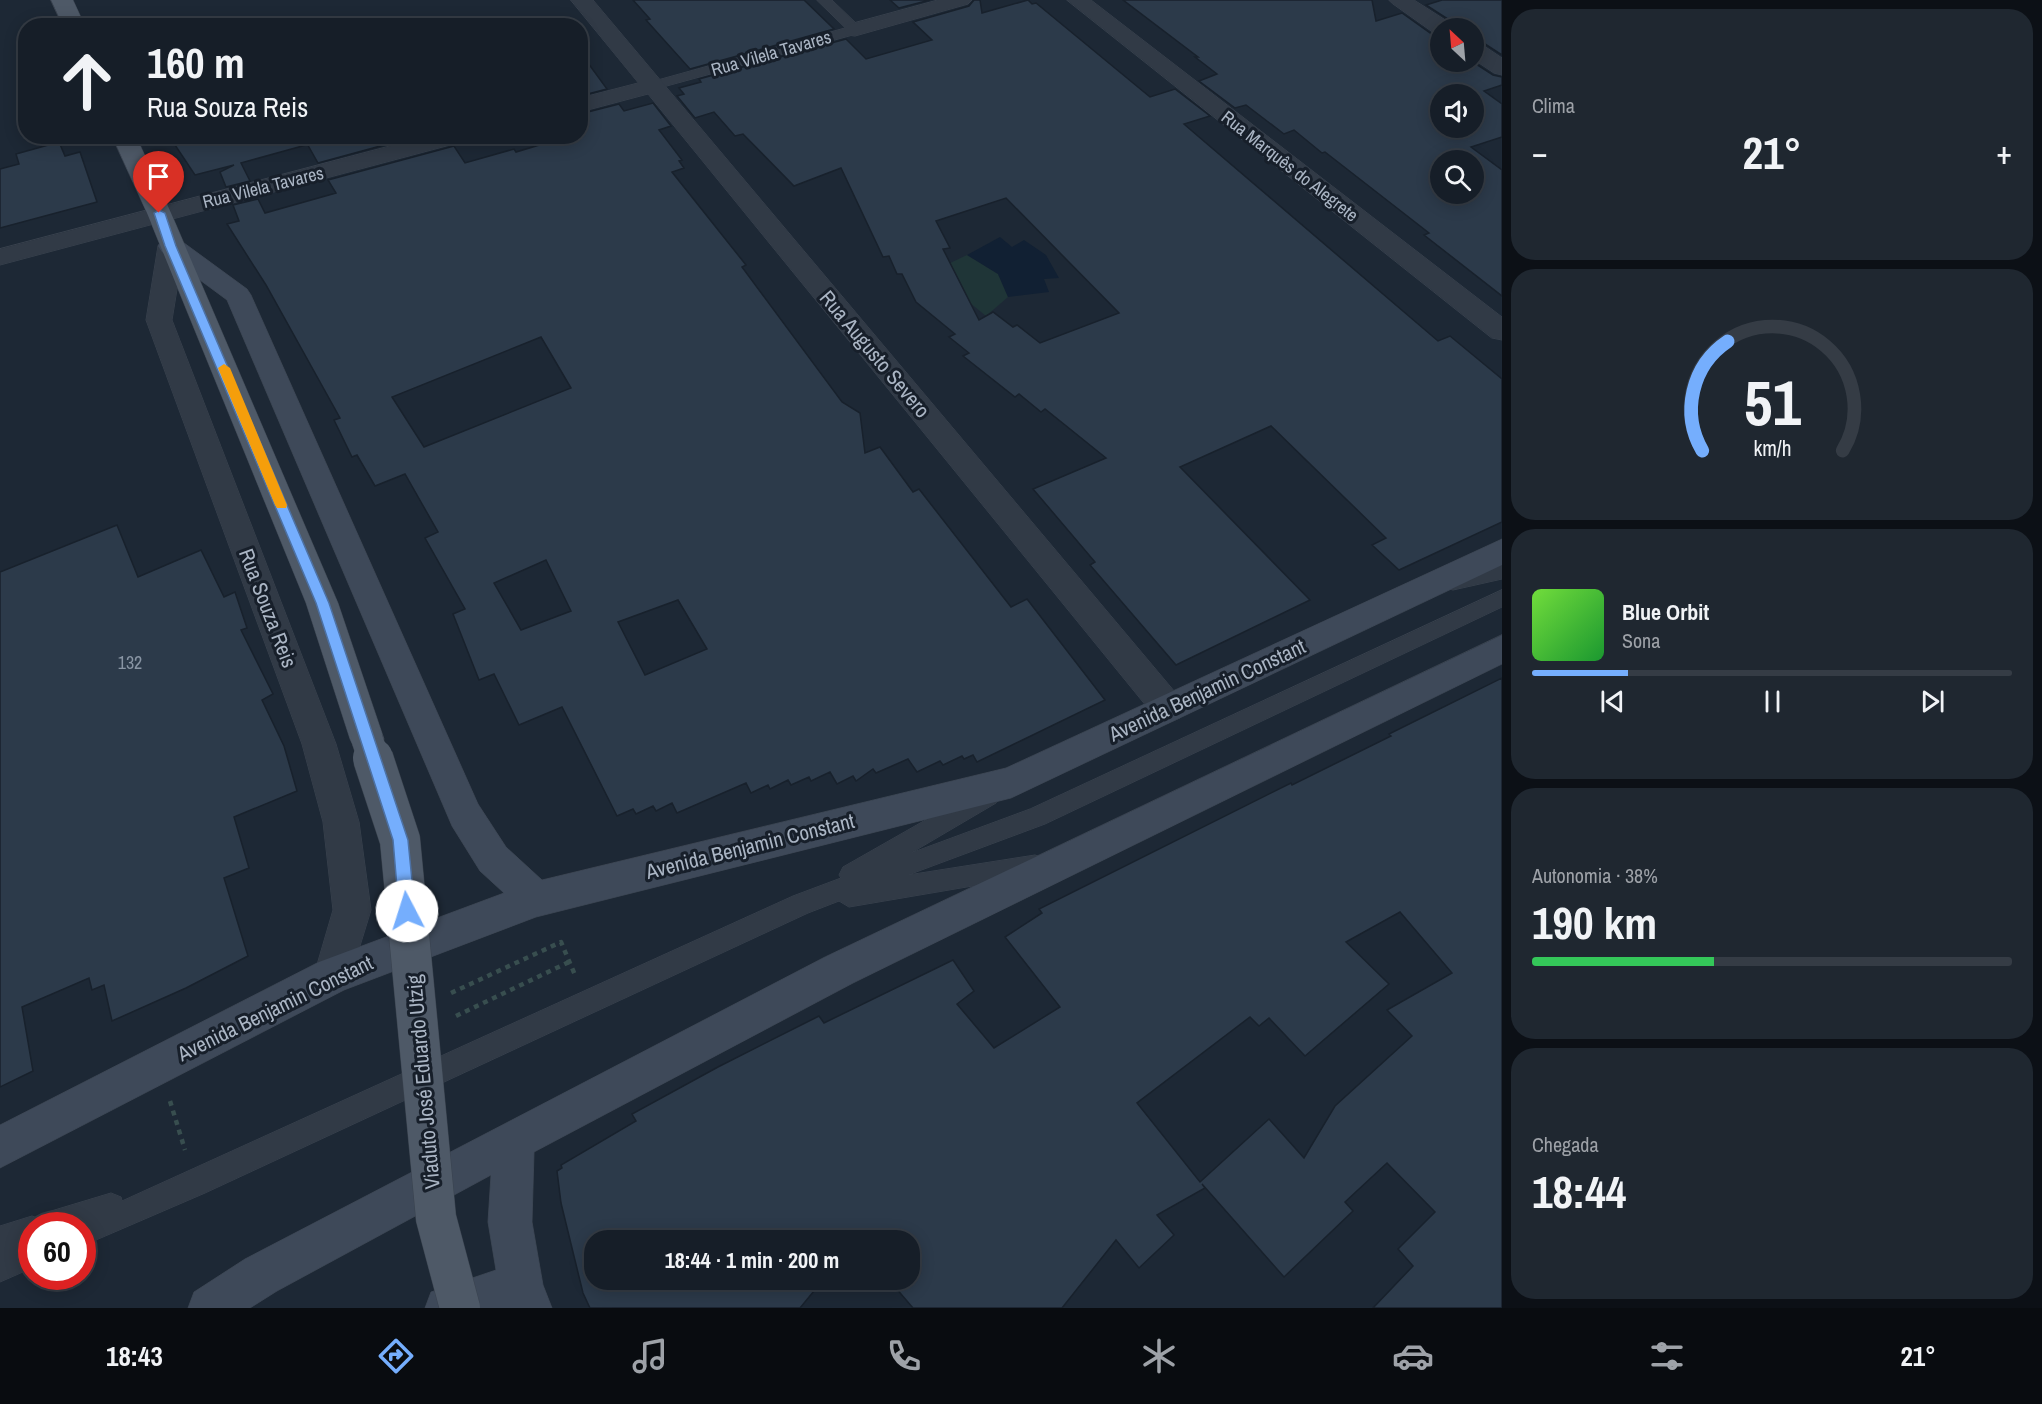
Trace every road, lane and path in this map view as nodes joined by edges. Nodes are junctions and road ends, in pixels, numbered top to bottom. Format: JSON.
{"nodes":[{"id":1,"x":62,"y":0,"type":"edge"},
{"id":2,"x":582,"y":0,"type":"edge"},
{"id":3,"x":824,"y":0,"type":"edge"},
{"id":4,"x":961,"y":0,"type":"edge"},
{"id":5,"x":1078,"y":0,"type":"edge"},
{"id":6,"x":1400,"y":0,"type":"edge"},
{"id":7,"x":70,"y":18,"type":"edge"},
{"id":8,"x":1430,"y":20,"type":"edge"},
{"id":9,"x":855,"y":30,"type":"junction"},
{"id":10,"x":1484,"y":56,"type":"edge"},
{"id":11,"x":1502,"y":68,"type":"edge"},
{"id":12,"x":652,"y":86,"type":"junction"},
{"id":13,"x":588,"y":103,"type":"edge"},
{"id":14,"x":128,"y":144,"type":"edge"},
{"id":15,"x":426,"y":144,"type":"edge"},
{"id":16,"x":159,"y":213,"type":"junction"},
{"id":17,"x":171,"y":246,"type":"junction"},
{"id":18,"x":0,"y":257,"type":"edge"},
{"id":19,"x":201,"y":313,"type":"joint"},
{"id":20,"x":1502,"y":331,"type":"edge"},
{"id":21,"x":1502,"y":551,"type":"edge"},
{"id":22,"x":1502,"y":571,"type":"edge"},
{"id":23,"x":1422,"y":589,"type":"junction"},
{"id":24,"x":1502,"y":598,"type":"edge"},
{"id":25,"x":1498,"y":650,"type":"edge"},
{"id":26,"x":1168,"y":708,"type":"junction"},
{"id":27,"x":1011,"y":782,"type":"junction"},
{"id":28,"x":1064,"y":861,"type":"junction"},
{"id":29,"x":536,"y":899,"type":"junction"},
{"id":30,"x":801,"y":904,"type":"junction"},
{"id":31,"x":569,"y":962,"type":"junction"},
{"id":32,"x":333,"y":975,"type":"junction"},
{"id":33,"x":579,"y":984,"type":"dead end"},
{"id":34,"x":444,"y":996,"type":"dead end"},
{"id":35,"x":451,"y":1014,"type":"dead end"},
{"id":36,"x":446,"y":1021,"type":"dead end"},
{"id":37,"x":454,"y":1023,"type":"dead end"},
{"id":38,"x":169,"y":1097,"type":"dead end"},
{"id":39,"x":514,"y":1140,"type":"junction"},
{"id":40,"x":0,"y":1147,"type":"edge"},
{"id":41,"x":184,"y":1150,"type":"dead end"},
{"id":42,"x":195,"y":1183,"type":"junction"},
{"id":43,"x":96,"y":1212,"type":"edge"},
{"id":44,"x":96,"y":1226,"type":"edge"},
{"id":45,"x":18,"y":1234,"type":"edge"},
{"id":46,"x":0,"y":1240,"type":"edge"},
{"id":47,"x":18,"y":1260,"type":"edge"},
{"id":48,"x":0,"y":1268,"type":"edge"},
{"id":49,"x":525,"y":1297,"type":"edge"},
{"id":50,"x":210,"y":1308,"type":"edge"},
{"id":51,"x":447,"y":1308,"type":"edge"},
{"id":52,"x":460,"y":1308,"type":"edge"}],
"edges":[{"from":1,"to":7,"type":"main road"},
{"from":2,"to":12,"type":"street","name":"Rua Augusto Severo"},
{"from":3,"to":9,"type":"lane"},
{"from":4,"to":9,"type":"street","name":"Rua Vilela Tavares"},
{"from":5,"to":20,"type":"street","name":"Rua Marquês do Alegrete"},
{"from":6,"to":8,"type":"street"},
{"from":9,"to":12,"type":"lane","name":"Rua Vilela Tavares"},
{"from":10,"to":11,"type":"street"},
{"from":12,"to":13,"type":"street","name":"Rua Vilela Tavares"},
{"from":12,"to":26,"type":"street","name":"Rua Augusto Severo"},
{"from":14,"to":16,"type":"main road","name":"Rua Souza Reis"},
{"from":15,"to":16,"type":"street","name":"Rua Vilela Tavares"},
{"from":16,"to":17,"type":"main road","name":"Rua Souza Reis"},
{"from":16,"to":18,"type":"street","name":"Rua Vilela Tavares"},
{"from":17,"to":19,"type":"main road","name":"Rua Souza Reis"},
{"from":17,"to":29,"type":"main road"},
{"from":17,"to":32,"type":"street","name":"Rua Souza Reis"},
{"from":19,"to":52,"type":"main road","name":"Viaduto José Eduardo Utzig","bridge":true},
{"from":21,"to":23,"type":"main road","name":"Avenida Benjamin Constant"},
{"from":22,"to":23,"type":"lane"},
{"from":23,"to":26,"type":"main road","name":"Avenida Benjamin Constant"},
{"from":24,"to":30,"type":"lane"},
{"from":25,"to":28,"type":"main road"},
{"from":26,"to":27,"type":"main road","name":"Avenida Benjamin Constant"},
{"from":27,"to":29,"type":"main road","name":"Avenida Benjamin Constant"},
{"from":27,"to":30,"type":"lane"},
{"from":28,"to":30,"type":"lane"},
{"from":28,"to":39,"type":"main road"},
{"from":29,"to":32,"type":"main road","name":"Avenida Benjamin Constant"},
{"from":30,"to":42,"type":"lane"},
{"from":31,"to":33,"type":"path"},
{"from":31,"to":34,"type":"path"},
{"from":31,"to":36,"type":"path"},
{"from":32,"to":40,"type":"main road","name":"Avenida Benjamin Constant"},
{"from":35,"to":37,"type":"path"},
{"from":38,"to":41,"type":"path"},
{"from":39,"to":49,"type":"main road"},
{"from":39,"to":50,"type":"main road"},
{"from":42,"to":43,"type":"lane"},
{"from":42,"to":44,"type":"lane"},
{"from":45,"to":46,"type":"lane"},
{"from":47,"to":48,"type":"lane"},
{"from":49,"to":51,"type":"main road"}]}
